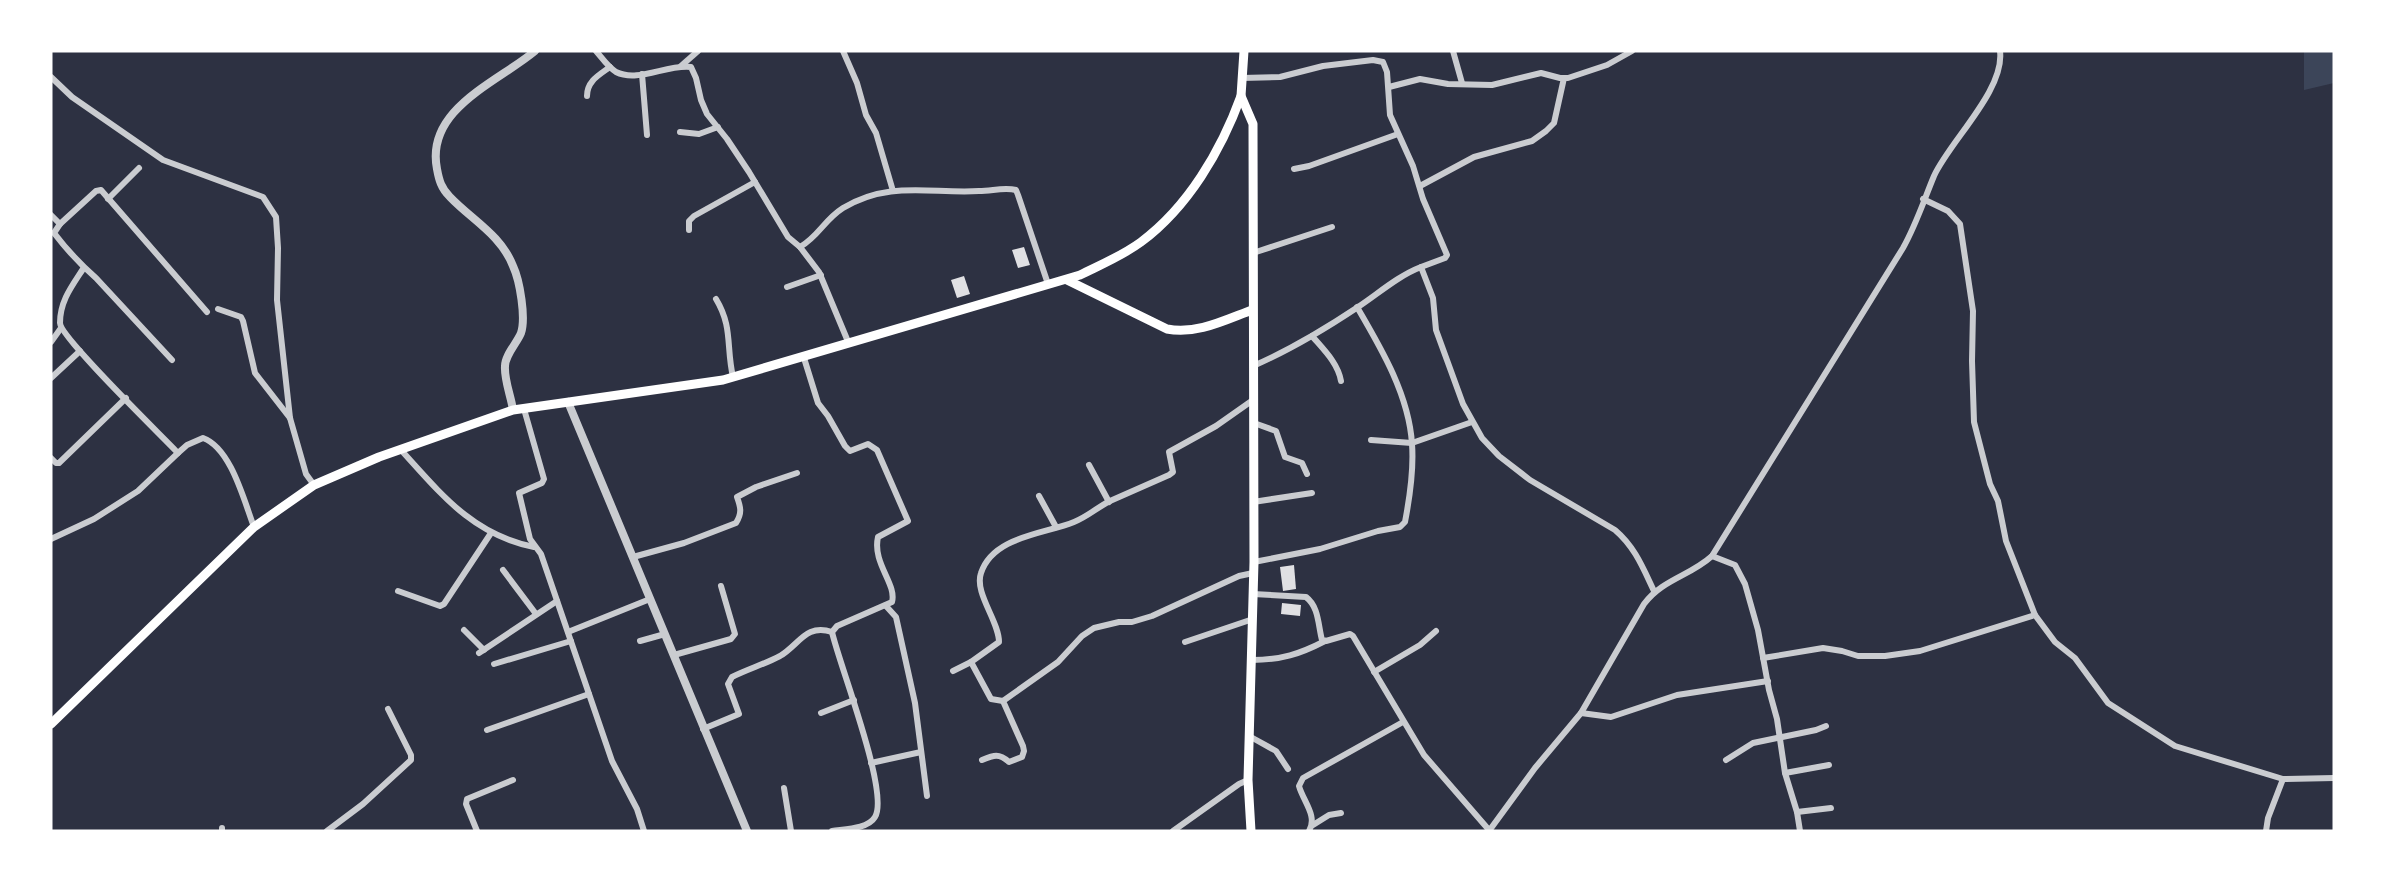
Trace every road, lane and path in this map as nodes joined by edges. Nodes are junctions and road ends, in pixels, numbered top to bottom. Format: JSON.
{"nodes":[{"id":1,"x":535,"y":51,"type":"edge"},
{"id":2,"x":596,"y":51,"type":"edge"},
{"id":3,"x":698,"y":51,"type":"edge"},
{"id":4,"x":843,"y":51,"type":"edge"},
{"id":5,"x":1244,"y":51,"type":"edge"},
{"id":6,"x":1453,"y":51,"type":"edge"},
{"id":7,"x":1632,"y":51,"type":"edge"},
{"id":8,"x":2000,"y":51,"type":"edge"},
{"id":9,"x":681,"y":66,"type":"junction"},
{"id":10,"x":610,"y":68,"type":"junction"},
{"id":11,"x":642,"y":74,"type":"junction"},
{"id":12,"x":51,"y":78,"type":"edge"},
{"id":13,"x":1242,"y":78,"type":"junction"},
{"id":14,"x":1564,"y":78,"type":"junction"},
{"id":15,"x":1462,"y":83,"type":"junction"},
{"id":16,"x":1389,"y":87,"type":"junction"},
{"id":17,"x":587,"y":96,"type":"dead end"},
{"id":18,"x":1241,"y":96,"type":"junction"},
{"id":19,"x":718,"y":127,"type":"junction"},
{"id":20,"x":680,"y":132,"type":"dead end"},
{"id":21,"x":1398,"y":134,"type":"junction"},
{"id":22,"x":647,"y":135,"type":"dead end"},
{"id":23,"x":139,"y":168,"type":"dead end"},
{"id":24,"x":1294,"y":169,"type":"dead end"},
{"id":25,"x":755,"y":182,"type":"junction"},
{"id":26,"x":1420,"y":186,"type":"junction"},
{"id":27,"x":893,"y":191,"type":"junction"},
{"id":28,"x":108,"y":198,"type":"junction"},
{"id":29,"x":1923,"y":199,"type":"junction"},
{"id":30,"x":51,"y":215,"type":"edge"},
{"id":31,"x":60,"y":224,"type":"junction"},
{"id":32,"x":1332,"y":227,"type":"dead end"},
{"id":33,"x":689,"y":230,"type":"dead end"},
{"id":34,"x":800,"y":247,"type":"junction"},
{"id":35,"x":1253,"y":254,"type":"junction"},
{"id":36,"x":1421,"y":267,"type":"junction"},
{"id":37,"x":83,"y":269,"type":"junction"},
{"id":38,"x":821,"y":275,"type":"junction"},
{"id":39,"x":1067,"y":280,"type":"junction"},
{"id":40,"x":1048,"y":284,"type":"junction"},
{"id":41,"x":787,"y":287,"type":"dead end"},
{"id":42,"x":716,"y":299,"type":"dead end"},
{"id":43,"x":1357,"y":307,"type":"junction"},
{"id":44,"x":218,"y":309,"type":"dead end"},
{"id":45,"x":1252,"y":310,"type":"junction"},
{"id":46,"x":207,"y":312,"type":"dead end"},
{"id":47,"x":62,"y":328,"type":"junction"},
{"id":48,"x":1312,"y":336,"type":"junction"},
{"id":49,"x":51,"y":342,"type":"edge"},
{"id":50,"x":849,"y":344,"type":"junction"},
{"id":51,"x":80,"y":351,"type":"junction"},
{"id":52,"x":804,"y":358,"type":"junction"},
{"id":53,"x":172,"y":360,"type":"dead end"},
{"id":54,"x":1252,"y":366,"type":"junction"},
{"id":55,"x":733,"y":377,"type":"junction"},
{"id":56,"x":51,"y":378,"type":"edge"},
{"id":57,"x":1341,"y":381,"type":"dead end"},
{"id":58,"x":126,"y":398,"type":"junction"},
{"id":59,"x":1253,"y":400,"type":"junction"},
{"id":60,"x":568,"y":402,"type":"junction"},
{"id":61,"x":524,"y":409,"type":"junction"},
{"id":62,"x":513,"y":410,"type":"junction"},
{"id":63,"x":290,"y":418,"type":"junction"},
{"id":64,"x":1472,"y":422,"type":"junction"},
{"id":65,"x":1254,"y":423,"type":"junction"},
{"id":66,"x":1371,"y":440,"type":"dead end"},
{"id":67,"x":1412,"y":442,"type":"junction"},
{"id":68,"x":401,"y":450,"type":"junction"},
{"id":69,"x":178,"y":453,"type":"junction"},
{"id":70,"x":51,"y":458,"type":"edge"},
{"id":71,"x":1089,"y":465,"type":"dead end"},
{"id":72,"x":797,"y":473,"type":"dead end"},
{"id":73,"x":1307,"y":474,"type":"dead end"},
{"id":74,"x":314,"y":485,"type":"junction"},
{"id":75,"x":1312,"y":493,"type":"dead end"},
{"id":76,"x":1039,"y":496,"type":"dead end"},
{"id":77,"x":1109,"y":502,"type":"junction"},
{"id":78,"x":1253,"y":502,"type":"junction"},
{"id":79,"x":254,"y":527,"type":"junction"},
{"id":80,"x":1056,"y":527,"type":"junction"},
{"id":81,"x":491,"y":533,"type":"junction"},
{"id":82,"x":51,"y":539,"type":"edge"},
{"id":83,"x":534,"y":548,"type":"junction"},
{"id":84,"x":1712,"y":556,"type":"junction"},
{"id":85,"x":633,"y":557,"type":"junction"},
{"id":86,"x":1254,"y":562,"type":"junction"},
{"id":87,"x":503,"y":570,"type":"dead end"},
{"id":88,"x":1253,"y":573,"type":"junction"},
{"id":89,"x":721,"y":586,"type":"dead end"},
{"id":90,"x":398,"y":591,"type":"dead end"},
{"id":91,"x":1654,"y":591,"type":"junction"},
{"id":92,"x":1253,"y":594,"type":"junction"},
{"id":93,"x":650,"y":598,"type":"junction"},
{"id":94,"x":557,"y":601,"type":"junction"},
{"id":95,"x":886,"y":606,"type":"junction"},
{"id":96,"x":536,"y":614,"type":"junction"},
{"id":97,"x":2035,"y":615,"type":"junction"},
{"id":98,"x":1253,"y":619,"type":"junction"},
{"id":99,"x":464,"y":630,"type":"dead end"},
{"id":100,"x":1437,"y":631,"type":"dead end"},
{"id":101,"x":568,"y":632,"type":"junction"},
{"id":102,"x":832,"y":632,"type":"junction"},
{"id":103,"x":665,"y":634,"type":"junction"},
{"id":104,"x":571,"y":641,"type":"junction"},
{"id":105,"x":640,"y":641,"type":"dead end"},
{"id":106,"x":1326,"y":641,"type":"junction"},
{"id":107,"x":1185,"y":642,"type":"dead end"},
{"id":108,"x":674,"y":655,"type":"junction"},
{"id":109,"x":1763,"y":658,"type":"junction"},
{"id":110,"x":1252,"y":660,"type":"junction"},
{"id":111,"x":971,"y":662,"type":"junction"},
{"id":112,"x":494,"y":664,"type":"dead end"},
{"id":113,"x":953,"y":671,"type":"dead end"},
{"id":114,"x":1374,"y":672,"type":"junction"},
{"id":115,"x":1768,"y":681,"type":"junction"},
{"id":116,"x":589,"y":694,"type":"junction"},
{"id":117,"x":854,"y":700,"type":"junction"},
{"id":118,"x":1004,"y":701,"type":"junction"},
{"id":119,"x":388,"y":709,"type":"dead end"},
{"id":120,"x":821,"y":713,"type":"dead end"},
{"id":121,"x":1581,"y":713,"type":"junction"},
{"id":122,"x":1402,"y":722,"type":"junction"},
{"id":123,"x":51,"y":724,"type":"edge"},
{"id":124,"x":1826,"y":726,"type":"dead end"},
{"id":125,"x":703,"y":729,"type":"junction"},
{"id":126,"x":487,"y":730,"type":"dead end"},
{"id":127,"x":1250,"y":736,"type":"junction"},
{"id":128,"x":1780,"y":736,"type":"junction"},
{"id":129,"x":921,"y":752,"type":"junction"},
{"id":130,"x":1726,"y":759,"type":"dead end"},
{"id":131,"x":982,"y":760,"type":"dead end"},
{"id":132,"x":872,"y":763,"type":"junction"},
{"id":133,"x":1829,"y":765,"type":"dead end"},
{"id":134,"x":1288,"y":769,"type":"dead end"},
{"id":135,"x":1785,"y":773,"type":"junction"},
{"id":136,"x":2334,"y":778,"type":"edge"},
{"id":137,"x":2283,"y":779,"type":"junction"},
{"id":138,"x":513,"y":780,"type":"dead end"},
{"id":139,"x":1248,"y":780,"type":"junction"},
{"id":140,"x":783,"y":788,"type":"dead end"},
{"id":141,"x":927,"y":796,"type":"dead end"},
{"id":142,"x":1831,"y":808,"type":"dead end"},
{"id":143,"x":1797,"y":812,"type":"junction"},
{"id":144,"x":1341,"y":813,"type":"dead end"},
{"id":145,"x":1311,"y":828,"type":"edge"},
{"id":146,"x":327,"y":831,"type":"edge"},
{"id":147,"x":477,"y":831,"type":"edge"},
{"id":148,"x":644,"y":831,"type":"edge"},
{"id":149,"x":747,"y":831,"type":"edge"},
{"id":150,"x":791,"y":831,"type":"edge"},
{"id":151,"x":832,"y":831,"type":"edge"},
{"id":152,"x":1173,"y":831,"type":"edge"},
{"id":153,"x":1251,"y":831,"type":"edge"},
{"id":154,"x":1489,"y":831,"type":"edge"},
{"id":155,"x":1800,"y":831,"type":"edge"},
{"id":156,"x":2266,"y":831,"type":"edge"}],
"edges":[{"from":1,"to":62,"type":"street"},
{"from":2,"to":10,"type":"street"},
{"from":3,"to":9,"type":"street"},
{"from":4,"to":27,"type":"street"},
{"from":5,"to":13,"type":"highway"},
{"from":6,"to":15,"type":"street"},
{"from":7,"to":14,"type":"street"},
{"from":8,"to":29,"type":"street"},
{"from":9,"to":11,"type":"street"},
{"from":9,"to":19,"type":"street"},
{"from":10,"to":11,"type":"street"},
{"from":10,"to":17,"type":"street"},
{"from":11,"to":22,"type":"street"},
{"from":12,"to":63,"type":"street"},
{"from":13,"to":16,"type":"street"},
{"from":13,"to":18,"type":"highway"},
{"from":14,"to":15,"type":"street"},
{"from":14,"to":26,"type":"street"},
{"from":15,"to":16,"type":"street"},
{"from":16,"to":21,"type":"street"},
{"from":18,"to":35,"type":"highway"},
{"from":18,"to":39,"type":"highway"},
{"from":19,"to":20,"type":"street"},
{"from":19,"to":25,"type":"street"},
{"from":21,"to":24,"type":"street"},
{"from":21,"to":26,"type":"street"},
{"from":23,"to":28,"type":"street"},
{"from":25,"to":33,"type":"street"},
{"from":25,"to":34,"type":"street"},
{"from":26,"to":36,"type":"street"},
{"from":27,"to":34,"type":"street"},
{"from":27,"to":40,"type":"street"},
{"from":28,"to":31,"type":"street"},
{"from":28,"to":46,"type":"street"},
{"from":29,"to":84,"type":"street"},
{"from":29,"to":97,"type":"street"},
{"from":30,"to":31,"type":"street"},
{"from":31,"to":37,"type":"street"},
{"from":32,"to":35,"type":"street"},
{"from":34,"to":38,"type":"street"},
{"from":35,"to":45,"type":"highway"},
{"from":36,"to":43,"type":"street"},
{"from":36,"to":64,"type":"street"},
{"from":37,"to":47,"type":"street"},
{"from":37,"to":53,"type":"street"},
{"from":38,"to":41,"type":"street"},
{"from":38,"to":50,"type":"street"},
{"from":39,"to":40,"type":"highway"},
{"from":39,"to":45,"type":"highway"},
{"from":40,"to":50,"type":"highway"},
{"from":42,"to":55,"type":"street"},
{"from":43,"to":48,"type":"street"},
{"from":43,"to":67,"type":"street"},
{"from":44,"to":63,"type":"street"},
{"from":45,"to":54,"type":"highway"},
{"from":47,"to":49,"type":"street"},
{"from":47,"to":51,"type":"street"},
{"from":48,"to":54,"type":"street"},
{"from":48,"to":57,"type":"street"},
{"from":50,"to":52,"type":"highway"},
{"from":51,"to":56,"type":"street"},
{"from":51,"to":58,"type":"street"},
{"from":52,"to":55,"type":"highway"},
{"from":52,"to":95,"type":"street"},
{"from":54,"to":59,"type":"highway"},
{"from":55,"to":60,"type":"highway"},
{"from":58,"to":69,"type":"street"},
{"from":58,"to":70,"type":"street"},
{"from":59,"to":65,"type":"highway"},
{"from":59,"to":77,"type":"street"},
{"from":60,"to":61,"type":"highway"},
{"from":60,"to":85,"type":"street"},
{"from":61,"to":62,"type":"highway"},
{"from":61,"to":83,"type":"street"},
{"from":62,"to":68,"type":"highway"},
{"from":63,"to":74,"type":"street"},
{"from":64,"to":67,"type":"street"},
{"from":64,"to":91,"type":"street"},
{"from":65,"to":73,"type":"street"},
{"from":65,"to":78,"type":"highway"},
{"from":66,"to":67,"type":"street"},
{"from":67,"to":86,"type":"street"},
{"from":68,"to":74,"type":"highway"},
{"from":68,"to":81,"type":"street"},
{"from":69,"to":79,"type":"street"},
{"from":69,"to":82,"type":"street"},
{"from":71,"to":77,"type":"street"},
{"from":72,"to":85,"type":"street"},
{"from":74,"to":79,"type":"highway"},
{"from":75,"to":78,"type":"street"},
{"from":76,"to":80,"type":"street"},
{"from":77,"to":80,"type":"street"},
{"from":78,"to":86,"type":"highway"},
{"from":79,"to":123,"type":"highway"},
{"from":80,"to":111,"type":"street"},
{"from":81,"to":83,"type":"street"},
{"from":81,"to":90,"type":"street"},
{"from":83,"to":94,"type":"street"},
{"from":84,"to":91,"type":"street"},
{"from":84,"to":109,"type":"street"},
{"from":85,"to":93,"type":"street"},
{"from":86,"to":88,"type":"highway"},
{"from":87,"to":96,"type":"street"},
{"from":88,"to":92,"type":"highway"},
{"from":88,"to":118,"type":"street"},
{"from":89,"to":108,"type":"street"},
{"from":91,"to":121,"type":"street"},
{"from":92,"to":98,"type":"highway"},
{"from":92,"to":106,"type":"street"},
{"from":93,"to":101,"type":"street"},
{"from":93,"to":103,"type":"street"},
{"from":94,"to":96,"type":"street"},
{"from":94,"to":101,"type":"street"},
{"from":95,"to":102,"type":"street"},
{"from":95,"to":129,"type":"street"},
{"from":96,"to":99,"type":"street"},
{"from":97,"to":109,"type":"street"},
{"from":97,"to":137,"type":"street"},
{"from":98,"to":107,"type":"street"},
{"from":98,"to":110,"type":"highway"},
{"from":100,"to":114,"type":"street"},
{"from":101,"to":104,"type":"street"},
{"from":102,"to":117,"type":"street"},
{"from":102,"to":125,"type":"street"},
{"from":103,"to":105,"type":"street"},
{"from":103,"to":108,"type":"street"},
{"from":104,"to":112,"type":"street"},
{"from":104,"to":116,"type":"street"},
{"from":106,"to":110,"type":"street"},
{"from":106,"to":114,"type":"street"},
{"from":108,"to":125,"type":"street"},
{"from":109,"to":115,"type":"street"},
{"from":110,"to":127,"type":"highway"},
{"from":111,"to":113,"type":"street"},
{"from":111,"to":118,"type":"street"},
{"from":114,"to":122,"type":"street"},
{"from":115,"to":121,"type":"street"},
{"from":115,"to":128,"type":"street"},
{"from":116,"to":126,"type":"street"},
{"from":116,"to":148,"type":"street"},
{"from":117,"to":120,"type":"street"},
{"from":117,"to":132,"type":"street"},
{"from":118,"to":131,"type":"street"},
{"from":119,"to":146,"type":"street"},
{"from":121,"to":154,"type":"street"},
{"from":122,"to":145,"type":"street"},
{"from":122,"to":154,"type":"street"},
{"from":124,"to":128,"type":"street"},
{"from":125,"to":149,"type":"street"},
{"from":127,"to":134,"type":"street"},
{"from":127,"to":139,"type":"highway"},
{"from":128,"to":130,"type":"street"},
{"from":128,"to":135,"type":"street"},
{"from":129,"to":132,"type":"street"},
{"from":129,"to":141,"type":"street"},
{"from":132,"to":151,"type":"street"},
{"from":133,"to":135,"type":"street"},
{"from":135,"to":143,"type":"street"},
{"from":136,"to":137,"type":"street"},
{"from":137,"to":156,"type":"street"},
{"from":138,"to":147,"type":"street"},
{"from":139,"to":152,"type":"street"},
{"from":139,"to":153,"type":"highway"},
{"from":140,"to":150,"type":"street"},
{"from":142,"to":143,"type":"street"},
{"from":143,"to":155,"type":"street"},
{"from":144,"to":145,"type":"street"}]}
